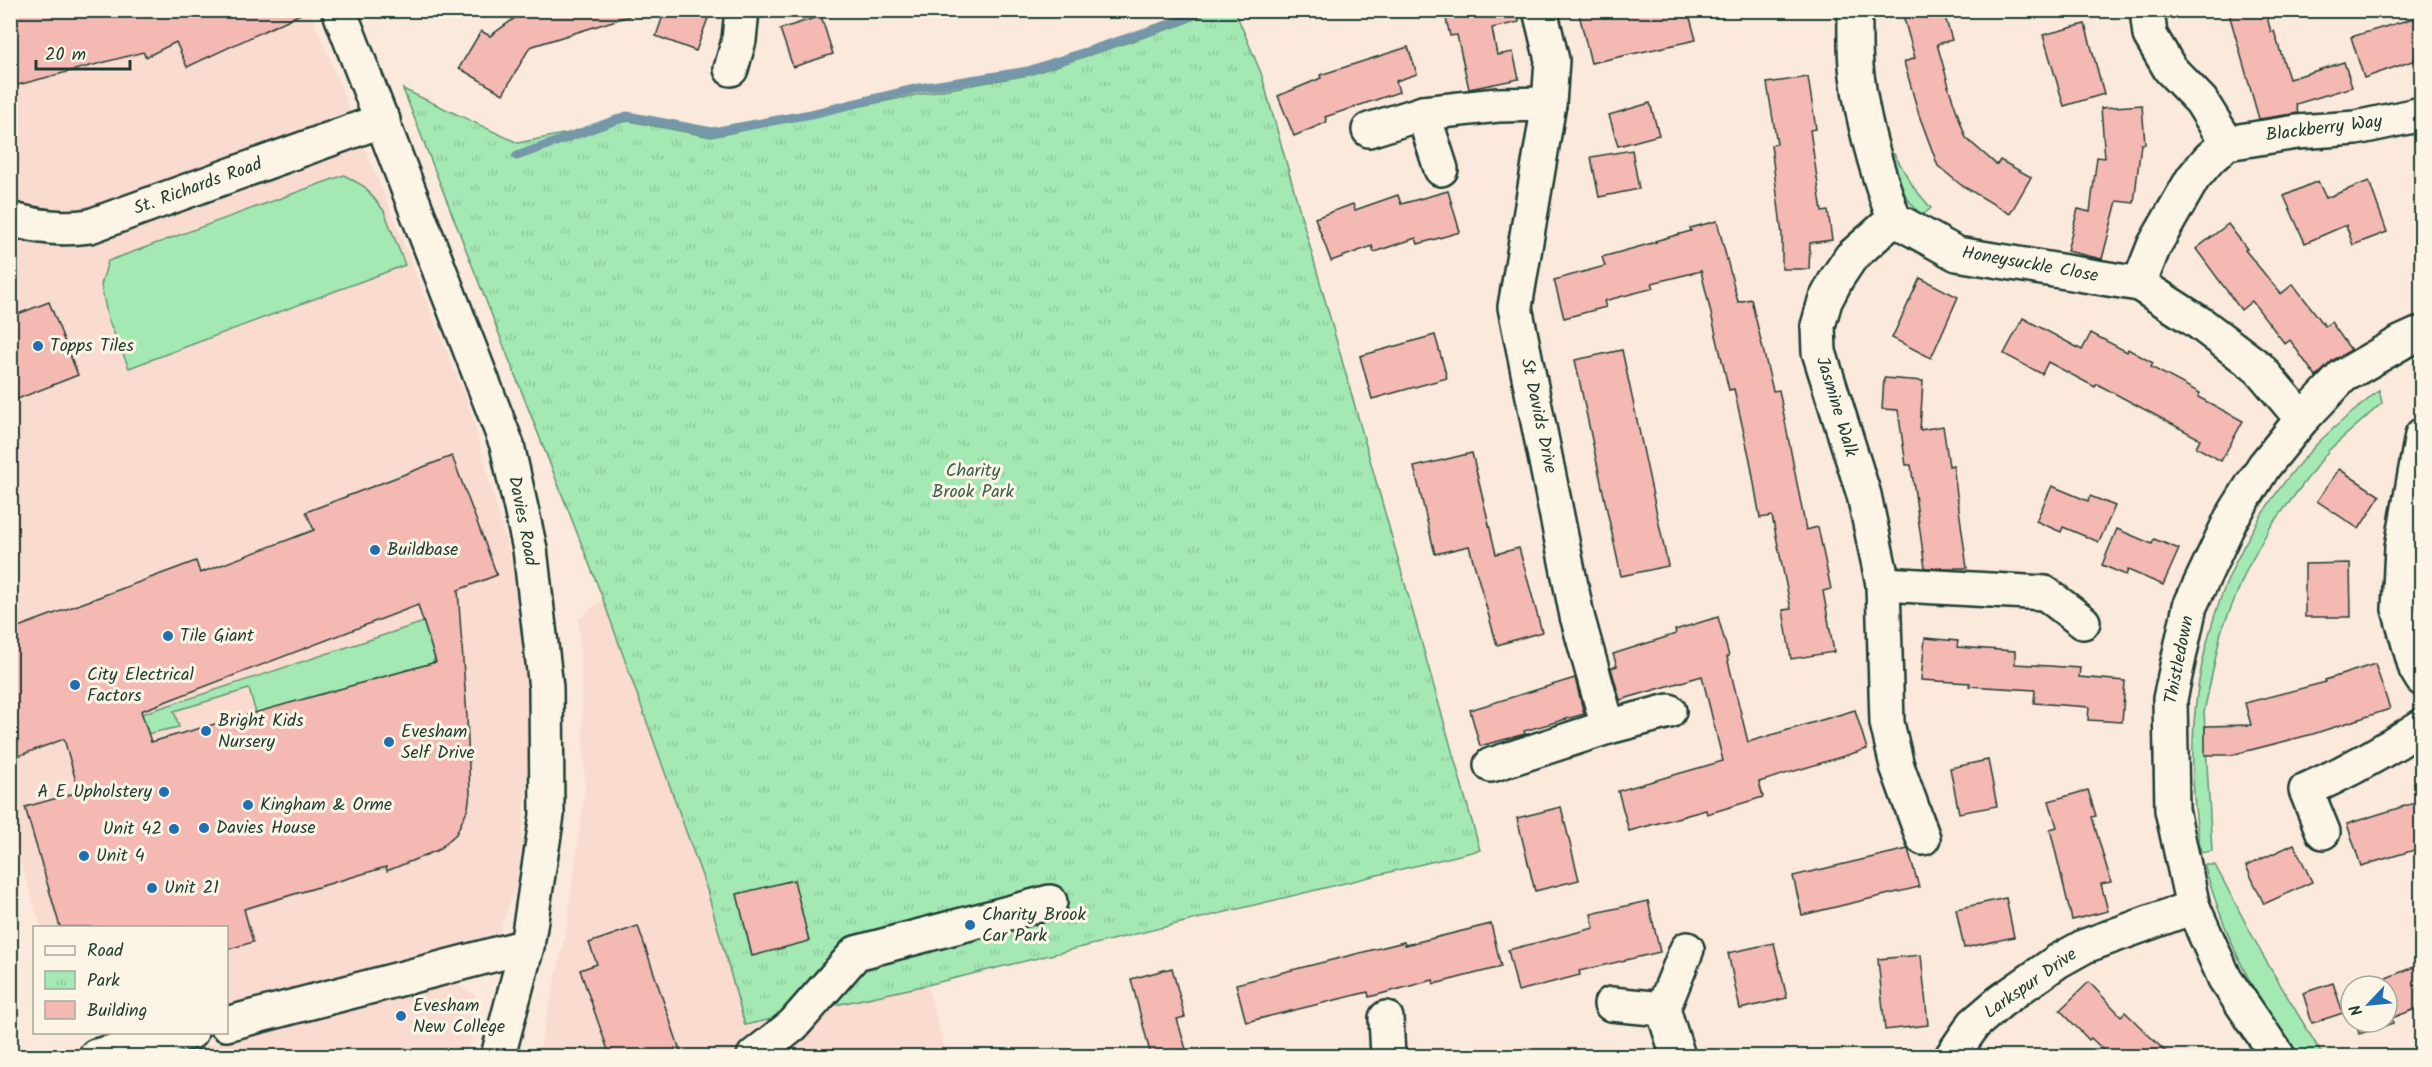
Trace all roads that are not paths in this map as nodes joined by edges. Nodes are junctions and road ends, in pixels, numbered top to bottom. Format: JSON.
{"nodes":[{"id":1,"x":339,"y":10,"type":"edge"},
{"id":2,"x":742,"y":10,"type":"edge"},
{"id":3,"x":1540,"y":10,"type":"edge"},
{"id":4,"x":1855,"y":10,"type":"edge"},
{"id":5,"x":2147,"y":10,"type":"edge"},
{"id":6,"x":731,"y":69,"type":"dead end"},
{"id":7,"x":1549,"y":104,"type":"junction"},
{"id":8,"x":1423,"y":113,"type":"junction"},
{"id":9,"x":2421,"y":114,"type":"edge"},
{"id":10,"x":383,"y":120,"type":"junction"},
{"id":11,"x":1369,"y":130,"type":"dead end"},
{"id":12,"x":2227,"y":143,"type":"junction"},
{"id":13,"x":1441,"y":169,"type":"dead end"},
{"id":14,"x":10,"y":219,"type":"edge"},
{"id":15,"x":1893,"y":219,"type":"junction"},
{"id":16,"x":2139,"y":284,"type":"junction"},
{"id":17,"x":2421,"y":333,"type":"edge"},
{"id":18,"x":2302,"y":419,"type":"junction"},
{"id":19,"x":2421,"y":435,"type":"edge"},
{"id":20,"x":1883,"y":584,"type":"junction"},
{"id":21,"x":2083,"y":622,"type":"dead end"},
{"id":22,"x":2421,"y":680,"type":"edge"},
{"id":23,"x":1669,"y":711,"type":"dead end"},
{"id":24,"x":2421,"y":726,"type":"edge"},
{"id":25,"x":1608,"y":727,"type":"junction"},
{"id":26,"x":1491,"y":765,"type":"dead end"},
{"id":27,"x":2323,"y":832,"type":"dead end"},
{"id":28,"x":1923,"y":838,"type":"dead end"},
{"id":29,"x":1050,"y":902,"type":"dead end"},
{"id":30,"x":2193,"y":907,"type":"junction"},
{"id":31,"x":527,"y":945,"type":"junction"},
{"id":32,"x":1687,"y":949,"type":"dead end"},
{"id":33,"x":1611,"y":1004,"type":"dead end"},
{"id":34,"x":1663,"y":1009,"type":"junction"},
{"id":35,"x":1386,"y":1018,"type":"dead end"},
{"id":36,"x":228,"y":1023,"type":"edge"},
{"id":37,"x":183,"y":1034,"type":"edge"},
{"id":38,"x":96,"y":1056,"type":"edge"},
{"id":39,"x":498,"y":1056,"type":"edge"},
{"id":40,"x":754,"y":1056,"type":"edge"},
{"id":41,"x":1388,"y":1056,"type":"edge"},
{"id":42,"x":1678,"y":1056,"type":"edge"},
{"id":43,"x":1952,"y":1056,"type":"edge"},
{"id":44,"x":2278,"y":1056,"type":"edge"}],
"edges":[{"from":1,"to":10,"type":"street","name":"Davies Road"},
{"from":2,"to":6,"type":"street"},
{"from":3,"to":7,"type":"street","name":"St Davids Drive"},
{"from":4,"to":15,"type":"street"},
{"from":5,"to":12,"type":"street"},
{"from":7,"to":8,"type":"street"},
{"from":7,"to":25,"type":"street","name":"St Davids Drive"},
{"from":8,"to":11,"type":"street"},
{"from":8,"to":13,"type":"street"},
{"from":9,"to":12,"type":"street","name":"Blackberry Way"},
{"from":10,"to":14,"type":"street","name":"St. Richards Road"},
{"from":10,"to":31,"type":"street","name":"Davies Road"},
{"from":12,"to":16,"type":"street"},
{"from":15,"to":16,"type":"street","name":"Honeysuckle Close"},
{"from":15,"to":20,"type":"street","name":"Jasmine Walk"},
{"from":16,"to":18,"type":"street","name":"Honeysuckle Close"},
{"from":17,"to":18,"type":"street","name":"Thistledown"},
{"from":18,"to":30,"type":"street","name":"Thistledown"},
{"from":19,"to":22,"type":"street"},
{"from":20,"to":21,"type":"street"},
{"from":20,"to":28,"type":"street","name":"Jasmine Walk"},
{"from":23,"to":25,"type":"street"},
{"from":24,"to":27,"type":"street"},
{"from":25,"to":26,"type":"street"},
{"from":29,"to":40,"type":"street"},
{"from":30,"to":43,"type":"street","name":"Larkspur Drive"},
{"from":30,"to":44,"type":"street","name":"Thistledown"},
{"from":31,"to":36,"type":"street"},
{"from":31,"to":39,"type":"street","name":"Davies Road"},
{"from":32,"to":34,"type":"street"},
{"from":33,"to":34,"type":"street"},
{"from":34,"to":42,"type":"street"},
{"from":35,"to":41,"type":"street"},
{"from":37,"to":38,"type":"street"}]}
